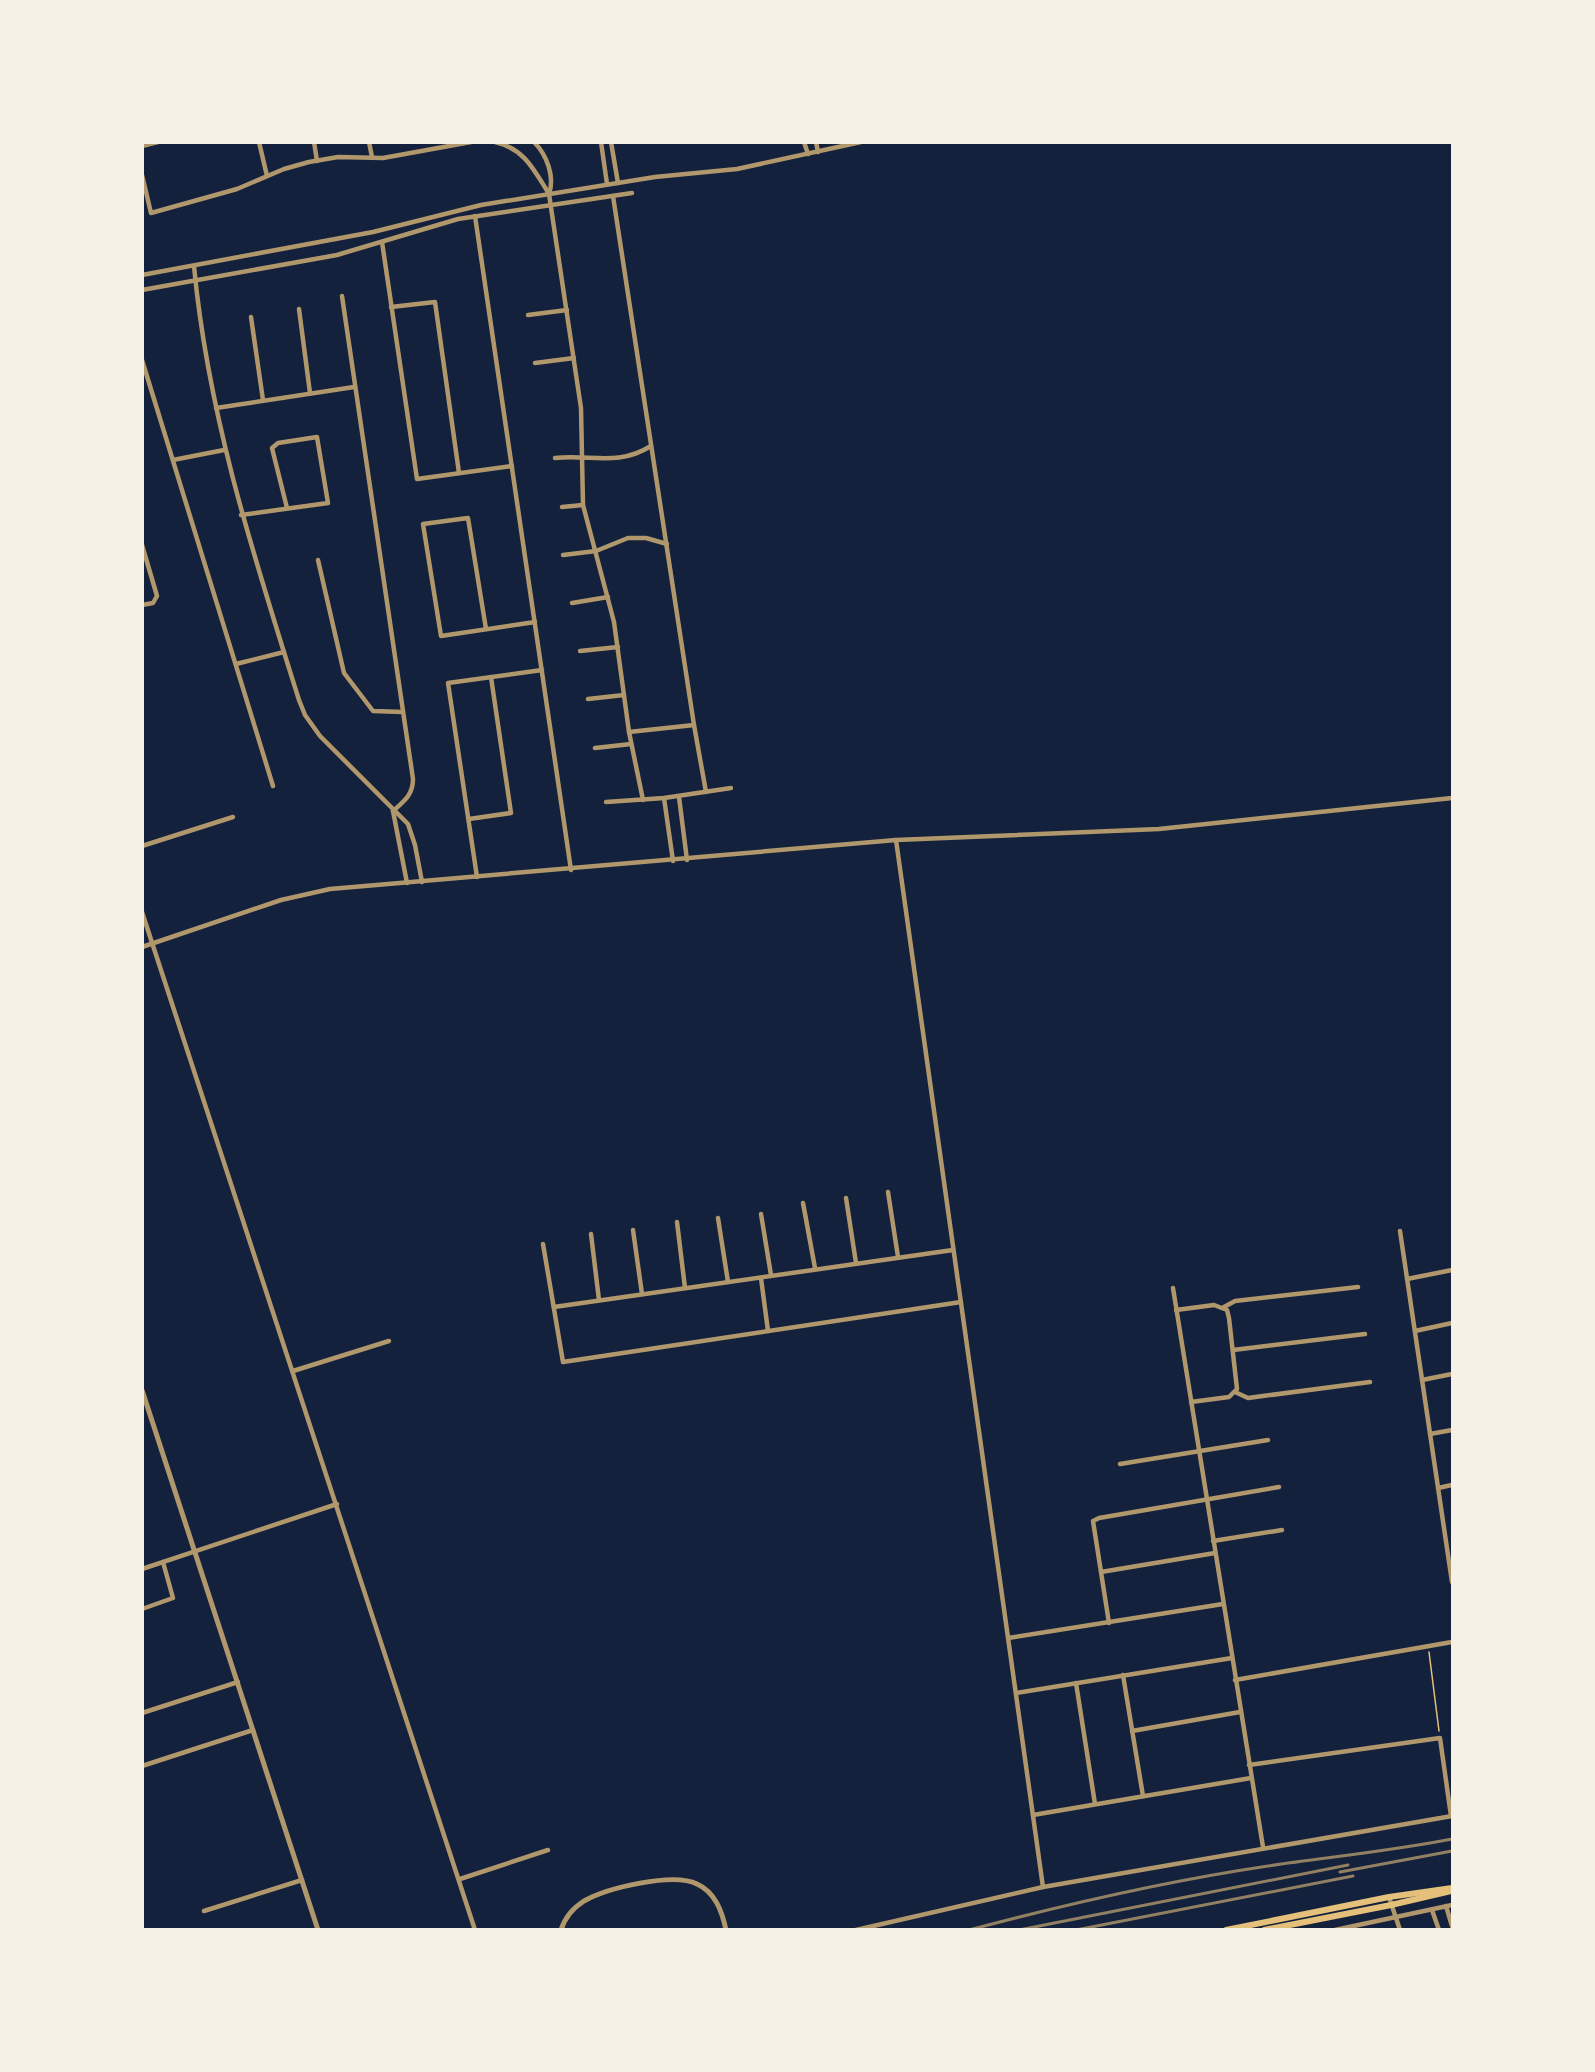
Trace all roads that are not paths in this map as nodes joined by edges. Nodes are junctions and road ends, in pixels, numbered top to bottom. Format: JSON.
{"nodes":[{"id":1,"x":158,"y":142,"type":"edge"},
{"id":2,"x":259,"y":142,"type":"edge"},
{"id":3,"x":314,"y":142,"type":"edge"},
{"id":4,"x":369,"y":142,"type":"edge"},
{"id":5,"x":471,"y":142,"type":"edge"},
{"id":6,"x":495,"y":142,"type":"edge"},
{"id":7,"x":534,"y":142,"type":"edge"},
{"id":8,"x":600,"y":142,"type":"edge"},
{"id":9,"x":610,"y":142,"type":"edge"},
{"id":10,"x":804,"y":142,"type":"edge"},
{"id":11,"x":816,"y":142,"type":"edge"},
{"id":12,"x":861,"y":142,"type":"edge"},
{"id":13,"x":142,"y":146,"type":"edge"},
{"id":14,"x":540,"y":146,"type":"edge"},
{"id":15,"x":818,"y":152,"type":"junction"},
{"id":16,"x":808,"y":154,"type":"junction"},
{"id":17,"x":372,"y":157,"type":"junction"},
{"id":18,"x":317,"y":161,"type":"junction"},
{"id":19,"x":142,"y":175,"type":"edge"},
{"id":20,"x":267,"y":176,"type":"junction"},
{"id":21,"x":618,"y":183,"type":"junction"},
{"id":22,"x":607,"y":184,"type":"junction"},
{"id":23,"x":632,"y":193,"type":"dead end"},
{"id":24,"x":549,"y":194,"type":"junction"},
{"id":25,"x":613,"y":196,"type":"junction"},
{"id":26,"x":551,"y":206,"type":"junction"},
{"id":27,"x":475,"y":216,"type":"junction"},
{"id":28,"x":382,"y":242,"type":"junction"},
{"id":29,"x":194,"y":266,"type":"junction"},
{"id":30,"x":142,"y":276,"type":"edge"},
{"id":31,"x":196,"y":281,"type":"junction"},
{"id":32,"x":142,"y":290,"type":"edge"},
{"id":33,"x":342,"y":296,"type":"dead end"},
{"id":34,"x":391,"y":307,"type":"junction"},
{"id":35,"x":299,"y":309,"type":"dead end"},
{"id":36,"x":567,"y":310,"type":"junction"},
{"id":37,"x":528,"y":315,"type":"dead end"},
{"id":38,"x":251,"y":317,"type":"dead end"},
{"id":39,"x":574,"y":358,"type":"junction"},
{"id":40,"x":142,"y":360,"type":"edge"},
{"id":41,"x":535,"y":363,"type":"dead end"},
{"id":42,"x":354,"y":387,"type":"junction"},
{"id":43,"x":310,"y":393,"type":"junction"},
{"id":44,"x":263,"y":400,"type":"junction"},
{"id":45,"x":216,"y":408,"type":"junction"},
{"id":46,"x":651,"y":446,"type":"junction"},
{"id":47,"x":224,"y":450,"type":"junction"},
{"id":48,"x":582,"y":456,"type":"junction"},
{"id":49,"x":555,"y":458,"type":"dead end"},
{"id":50,"x":173,"y":460,"type":"junction"},
{"id":51,"x":512,"y":466,"type":"junction"},
{"id":52,"x":459,"y":473,"type":"junction"},
{"id":53,"x":584,"y":505,"type":"junction"},
{"id":54,"x":562,"y":507,"type":"dead end"},
{"id":55,"x":287,"y":508,"type":"junction"},
{"id":56,"x":241,"y":515,"type":"junction"},
{"id":57,"x":668,"y":544,"type":"junction"},
{"id":58,"x":142,"y":545,"type":"edge"},
{"id":59,"x":596,"y":551,"type":"junction"},
{"id":60,"x":563,"y":555,"type":"dead end"},
{"id":61,"x":318,"y":561,"type":"dead end"},
{"id":62,"x":608,"y":597,"type":"junction"},
{"id":63,"x":572,"y":603,"type":"dead end"},
{"id":64,"x":142,"y":605,"type":"edge"},
{"id":65,"x":535,"y":622,"type":"junction"},
{"id":66,"x":486,"y":629,"type":"junction"},
{"id":67,"x":618,"y":647,"type":"junction"},
{"id":68,"x":580,"y":651,"type":"dead end"},
{"id":69,"x":284,"y":652,"type":"junction"},
{"id":70,"x":236,"y":664,"type":"junction"},
{"id":71,"x":542,"y":670,"type":"junction"},
{"id":72,"x":491,"y":677,"type":"junction"},
{"id":73,"x":624,"y":695,"type":"junction"},
{"id":74,"x":588,"y":699,"type":"dead end"},
{"id":75,"x":403,"y":711,"type":"junction"},
{"id":76,"x":694,"y":725,"type":"junction"},
{"id":77,"x":629,"y":732,"type":"junction"},
{"id":78,"x":631,"y":744,"type":"junction"},
{"id":79,"x":595,"y":748,"type":"dead end"},
{"id":80,"x":273,"y":786,"type":"dead end"},
{"id":81,"x":731,"y":788,"type":"dead end"},
{"id":82,"x":706,"y":792,"type":"junction"},
{"id":83,"x":679,"y":797,"type":"junction"},
{"id":84,"x":664,"y":798,"type":"junction"},
{"id":85,"x":1452,"y":798,"type":"edge"},
{"id":86,"x":643,"y":800,"type":"junction"},
{"id":87,"x":606,"y":802,"type":"dead end"},
{"id":88,"x":393,"y":811,"type":"junction"},
{"id":89,"x":233,"y":817,"type":"dead end"},
{"id":90,"x":469,"y":819,"type":"junction"},
{"id":91,"x":896,"y":840,"type":"junction"},
{"id":92,"x":142,"y":846,"type":"edge"},
{"id":93,"x":687,"y":860,"type":"junction"},
{"id":94,"x":673,"y":861,"type":"junction"},
{"id":95,"x":571,"y":870,"type":"junction"},
{"id":96,"x":477,"y":877,"type":"junction"},
{"id":97,"x":422,"y":882,"type":"junction"},
{"id":98,"x":407,"y":883,"type":"junction"},
{"id":99,"x":142,"y":912,"type":"edge"},
{"id":100,"x":153,"y":943,"type":"junction"},
{"id":101,"x":142,"y":947,"type":"edge"},
{"id":102,"x":888,"y":1191,"type":"dead end"},
{"id":103,"x":846,"y":1198,"type":"dead end"},
{"id":104,"x":803,"y":1203,"type":"dead end"},
{"id":105,"x":761,"y":1214,"type":"dead end"},
{"id":106,"x":718,"y":1218,"type":"dead end"},
{"id":107,"x":677,"y":1222,"type":"dead end"},
{"id":108,"x":633,"y":1230,"type":"dead end"},
{"id":109,"x":1400,"y":1232,"type":"dead end"},
{"id":110,"x":591,"y":1234,"type":"dead end"},
{"id":111,"x":543,"y":1244,"type":"dead end"},
{"id":112,"x":953,"y":1250,"type":"junction"},
{"id":113,"x":898,"y":1257,"type":"junction"},
{"id":114,"x":856,"y":1263,"type":"junction"},
{"id":115,"x":815,"y":1268,"type":"junction"},
{"id":116,"x":1452,"y":1270,"type":"edge"},
{"id":117,"x":771,"y":1275,"type":"junction"},
{"id":118,"x":761,"y":1278,"type":"junction"},
{"id":119,"x":1407,"y":1279,"type":"junction"},
{"id":120,"x":728,"y":1282,"type":"junction"},
{"id":121,"x":1358,"y":1287,"type":"dead end"},
{"id":122,"x":685,"y":1288,"type":"junction"},
{"id":123,"x":1173,"y":1288,"type":"dead end"},
{"id":124,"x":642,"y":1294,"type":"junction"},
{"id":125,"x":599,"y":1300,"type":"junction"},
{"id":126,"x":961,"y":1302,"type":"junction"},
{"id":127,"x":554,"y":1306,"type":"junction"},
{"id":128,"x":1224,"y":1307,"type":"junction"},
{"id":129,"x":1176,"y":1310,"type":"junction"},
{"id":130,"x":1452,"y":1323,"type":"edge"},
{"id":131,"x":768,"y":1331,"type":"junction"},
{"id":132,"x":1415,"y":1331,"type":"junction"},
{"id":133,"x":1365,"y":1334,"type":"dead end"},
{"id":134,"x":389,"y":1341,"type":"dead end"},
{"id":135,"x":1233,"y":1350,"type":"junction"},
{"id":136,"x":293,"y":1371,"type":"junction"},
{"id":137,"x":1452,"y":1374,"type":"edge"},
{"id":138,"x":1422,"y":1380,"type":"junction"},
{"id":139,"x":1370,"y":1383,"type":"dead end"},
{"id":140,"x":142,"y":1390,"type":"edge"},
{"id":141,"x":1235,"y":1392,"type":"junction"},
{"id":142,"x":1191,"y":1402,"type":"junction"},
{"id":143,"x":1452,"y":1430,"type":"edge"},
{"id":144,"x":1430,"y":1434,"type":"junction"},
{"id":145,"x":1268,"y":1440,"type":"dead end"},
{"id":146,"x":1199,"y":1452,"type":"junction"},
{"id":147,"x":1120,"y":1464,"type":"dead end"},
{"id":148,"x":1452,"y":1485,"type":"edge"},
{"id":149,"x":1279,"y":1487,"type":"dead end"},
{"id":150,"x":1438,"y":1488,"type":"junction"},
{"id":151,"x":1206,"y":1499,"type":"junction"},
{"id":152,"x":337,"y":1504,"type":"junction"},
{"id":153,"x":1282,"y":1530,"type":"dead end"},
{"id":154,"x":1452,"y":1536,"type":"edge"},
{"id":155,"x":1446,"y":1538,"type":"junction"},
{"id":156,"x":1213,"y":1541,"type":"junction"},
{"id":157,"x":195,"y":1552,"type":"junction"},
{"id":158,"x":1215,"y":1553,"type":"junction"},
{"id":159,"x":163,"y":1562,"type":"junction"},
{"id":160,"x":142,"y":1569,"type":"edge"},
{"id":161,"x":1101,"y":1572,"type":"junction"},
{"id":162,"x":1452,"y":1582,"type":"edge"},
{"id":163,"x":1223,"y":1604,"type":"junction"},
{"id":164,"x":142,"y":1609,"type":"edge"},
{"id":165,"x":1109,"y":1623,"type":"junction"},
{"id":166,"x":1008,"y":1638,"type":"junction"},
{"id":167,"x":1452,"y":1642,"type":"edge"},
{"id":168,"x":1232,"y":1658,"type":"junction"},
{"id":169,"x":1123,"y":1676,"type":"junction"},
{"id":170,"x":1235,"y":1680,"type":"junction"},
{"id":171,"x":238,"y":1682,"type":"junction"},
{"id":172,"x":1076,"y":1683,"type":"junction"},
{"id":173,"x":1016,"y":1693,"type":"junction"},
{"id":174,"x":1240,"y":1712,"type":"junction"},
{"id":175,"x":142,"y":1713,"type":"edge"},
{"id":176,"x":254,"y":1730,"type":"junction"},
{"id":177,"x":1132,"y":1731,"type":"junction"},
{"id":178,"x":1248,"y":1765,"type":"junction"},
{"id":179,"x":142,"y":1766,"type":"edge"},
{"id":180,"x":1251,"y":1778,"type":"junction"},
{"id":181,"x":1143,"y":1796,"type":"junction"},
{"id":182,"x":1095,"y":1804,"type":"junction"},
{"id":183,"x":1033,"y":1815,"type":"junction"},
{"id":184,"x":1452,"y":1816,"type":"edge"},
{"id":185,"x":1263,"y":1848,"type":"junction"},
{"id":186,"x":548,"y":1850,"type":"dead end"},
{"id":187,"x":460,"y":1879,"type":"junction"},
{"id":188,"x":302,"y":1880,"type":"junction"},
{"id":189,"x":1043,"y":1887,"type":"junction"},
{"id":190,"x":1452,"y":1889,"type":"edge"},
{"id":191,"x":1389,"y":1897,"type":"junction"},
{"id":192,"x":1391,"y":1905,"type":"junction"},
{"id":193,"x":1449,"y":1906,"type":"edge"},
{"id":194,"x":1432,"y":1910,"type":"junction"},
{"id":195,"x":204,"y":1911,"type":"dead end"},
{"id":196,"x":1395,"y":1917,"type":"junction"},
{"id":197,"x":1452,"y":1926,"type":"edge"},
{"id":198,"x":725,"y":1927,"type":"edge"},
{"id":199,"x":318,"y":1929,"type":"edge"},
{"id":200,"x":475,"y":1929,"type":"edge"},
{"id":201,"x":561,"y":1929,"type":"edge"},
{"id":202,"x":856,"y":1929,"type":"edge"},
{"id":203,"x":1226,"y":1929,"type":"edge"},
{"id":204,"x":1264,"y":1929,"type":"edge"},
{"id":205,"x":1335,"y":1929,"type":"edge"},
{"id":206,"x":1400,"y":1929,"type":"edge"},
{"id":207,"x":1439,"y":1929,"type":"edge"}],
"edges":[{"from":1,"to":13,"type":"street"},
{"from":2,"to":20,"type":"street"},
{"from":3,"to":18,"type":"street"},
{"from":4,"to":17,"type":"street"},
{"from":5,"to":17,"type":"street"},
{"from":6,"to":24,"type":"street"},
{"from":7,"to":14,"type":"street"},
{"from":8,"to":22,"type":"street"},
{"from":9,"to":21,"type":"street"},
{"from":10,"to":16,"type":"street"},
{"from":11,"to":15,"type":"street"},
{"from":12,"to":15,"type":"street"},
{"from":14,"to":24,"type":"street"},
{"from":15,"to":16,"type":"street"},
{"from":16,"to":21,"type":"street"},
{"from":17,"to":18,"type":"street"},
{"from":18,"to":20,"type":"street"},
{"from":19,"to":20,"type":"street"},
{"from":21,"to":22,"type":"street"},
{"from":22,"to":24,"type":"street"},
{"from":23,"to":25,"type":"street"},
{"from":24,"to":26,"type":"street"},
{"from":24,"to":29,"type":"street"},
{"from":25,"to":26,"type":"street"},
{"from":25,"to":46,"type":"street"},
{"from":26,"to":27,"type":"street"},
{"from":26,"to":36,"type":"street"},
{"from":27,"to":28,"type":"street"},
{"from":27,"to":51,"type":"street"},
{"from":28,"to":31,"type":"street"},
{"from":28,"to":34,"type":"street"},
{"from":29,"to":30,"type":"street"},
{"from":29,"to":31,"type":"street"},
{"from":31,"to":32,"type":"street"},
{"from":31,"to":45,"type":"street"},
{"from":33,"to":42,"type":"street"},
{"from":34,"to":52,"type":"street"},
{"from":34,"to":52,"type":"street"},
{"from":35,"to":43,"type":"street"},
{"from":36,"to":37,"type":"street"},
{"from":36,"to":39,"type":"street"},
{"from":38,"to":44,"type":"street"},
{"from":39,"to":41,"type":"street"},
{"from":39,"to":48,"type":"street"},
{"from":40,"to":50,"type":"street"},
{"from":42,"to":43,"type":"street"},
{"from":42,"to":75,"type":"street"},
{"from":43,"to":44,"type":"street"},
{"from":44,"to":45,"type":"street"},
{"from":45,"to":47,"type":"street"},
{"from":46,"to":48,"type":"street"},
{"from":46,"to":57,"type":"street"},
{"from":47,"to":50,"type":"street"},
{"from":47,"to":56,"type":"street"},
{"from":48,"to":49,"type":"street"},
{"from":48,"to":53,"type":"street"},
{"from":50,"to":70,"type":"street"},
{"from":51,"to":52,"type":"street"},
{"from":51,"to":65,"type":"street"},
{"from":53,"to":54,"type":"street"},
{"from":53,"to":59,"type":"street"},
{"from":55,"to":55,"type":"street"},
{"from":55,"to":56,"type":"street"},
{"from":56,"to":69,"type":"street"},
{"from":57,"to":59,"type":"street"},
{"from":57,"to":76,"type":"street"},
{"from":58,"to":64,"type":"street"},
{"from":59,"to":60,"type":"street"},
{"from":59,"to":62,"type":"street"},
{"from":61,"to":75,"type":"street"},
{"from":62,"to":63,"type":"street"},
{"from":62,"to":67,"type":"street"},
{"from":65,"to":66,"type":"street"},
{"from":65,"to":71,"type":"street"},
{"from":66,"to":66,"type":"street"},
{"from":67,"to":68,"type":"street"},
{"from":67,"to":73,"type":"street"},
{"from":69,"to":70,"type":"street"},
{"from":69,"to":88,"type":"street"},
{"from":70,"to":80,"type":"street"},
{"from":71,"to":72,"type":"street"},
{"from":71,"to":95,"type":"street"},
{"from":72,"to":90,"type":"street"},
{"from":72,"to":90,"type":"street"},
{"from":73,"to":74,"type":"street"},
{"from":73,"to":77,"type":"street"},
{"from":75,"to":88,"type":"street"},
{"from":76,"to":77,"type":"street"},
{"from":76,"to":82,"type":"street"},
{"from":77,"to":78,"type":"street"},
{"from":78,"to":79,"type":"street"},
{"from":78,"to":86,"type":"street"},
{"from":81,"to":82,"type":"street"},
{"from":82,"to":83,"type":"street"},
{"from":83,"to":84,"type":"street"},
{"from":83,"to":93,"type":"street"},
{"from":84,"to":86,"type":"street"},
{"from":84,"to":94,"type":"street"},
{"from":85,"to":91,"type":"street"},
{"from":86,"to":87,"type":"street"},
{"from":88,"to":97,"type":"street"},
{"from":88,"to":98,"type":"street"},
{"from":89,"to":92,"type":"street"},
{"from":90,"to":96,"type":"street"},
{"from":91,"to":93,"type":"street"},
{"from":91,"to":112,"type":"street"},
{"from":93,"to":94,"type":"street"},
{"from":94,"to":95,"type":"street"},
{"from":95,"to":96,"type":"street"},
{"from":96,"to":97,"type":"street"},
{"from":97,"to":98,"type":"street"},
{"from":98,"to":100,"type":"street"},
{"from":99,"to":100,"type":"street"},
{"from":100,"to":101,"type":"street"},
{"from":100,"to":136,"type":"street"},
{"from":102,"to":113,"type":"street"},
{"from":103,"to":114,"type":"street"},
{"from":104,"to":115,"type":"street"},
{"from":105,"to":117,"type":"street"},
{"from":106,"to":120,"type":"street"},
{"from":107,"to":122,"type":"street"},
{"from":108,"to":124,"type":"street"},
{"from":109,"to":119,"type":"street"},
{"from":110,"to":125,"type":"street"},
{"from":111,"to":127,"type":"street"},
{"from":112,"to":113,"type":"street"},
{"from":112,"to":126,"type":"street"},
{"from":113,"to":114,"type":"street"},
{"from":114,"to":115,"type":"street"},
{"from":115,"to":117,"type":"street"},
{"from":116,"to":119,"type":"street"},
{"from":117,"to":118,"type":"street"},
{"from":118,"to":120,"type":"street"},
{"from":118,"to":131,"type":"street"},
{"from":119,"to":132,"type":"street"},
{"from":120,"to":122,"type":"street"},
{"from":121,"to":128,"type":"street"},
{"from":122,"to":124,"type":"street"},
{"from":123,"to":129,"type":"street"},
{"from":124,"to":125,"type":"street"},
{"from":125,"to":127,"type":"street"},
{"from":126,"to":131,"type":"street"},
{"from":126,"to":166,"type":"street"},
{"from":127,"to":131,"type":"street"},
{"from":128,"to":129,"type":"street"},
{"from":128,"to":135,"type":"street"},
{"from":129,"to":142,"type":"street"},
{"from":130,"to":132,"type":"street"},
{"from":132,"to":138,"type":"street"},
{"from":133,"to":135,"type":"street"},
{"from":134,"to":136,"type":"street"},
{"from":135,"to":141,"type":"street"},
{"from":136,"to":152,"type":"street"},
{"from":137,"to":138,"type":"street"},
{"from":138,"to":144,"type":"street"},
{"from":139,"to":141,"type":"street"},
{"from":140,"to":157,"type":"street"},
{"from":141,"to":142,"type":"street"},
{"from":142,"to":146,"type":"street"},
{"from":143,"to":144,"type":"street"},
{"from":144,"to":150,"type":"street"},
{"from":145,"to":146,"type":"street"},
{"from":146,"to":147,"type":"street"},
{"from":146,"to":151,"type":"street"},
{"from":148,"to":150,"type":"street"},
{"from":149,"to":151,"type":"street"},
{"from":150,"to":155,"type":"street"},
{"from":151,"to":156,"type":"street"},
{"from":151,"to":161,"type":"street"},
{"from":152,"to":157,"type":"street"},
{"from":152,"to":187,"type":"street"},
{"from":153,"to":156,"type":"street"},
{"from":154,"to":155,"type":"street"},
{"from":155,"to":162,"type":"street"},
{"from":156,"to":158,"type":"street"},
{"from":157,"to":159,"type":"street"},
{"from":157,"to":171,"type":"street"},
{"from":158,"to":161,"type":"street"},
{"from":158,"to":163,"type":"street"},
{"from":159,"to":160,"type":"street"},
{"from":159,"to":164,"type":"street"},
{"from":161,"to":165,"type":"street"},
{"from":163,"to":165,"type":"street"},
{"from":163,"to":168,"type":"street"},
{"from":165,"to":166,"type":"street"},
{"from":166,"to":173,"type":"street"},
{"from":167,"to":170,"type":"street"},
{"from":168,"to":169,"type":"street"},
{"from":168,"to":170,"type":"street"},
{"from":169,"to":172,"type":"street"},
{"from":169,"to":177,"type":"street"},
{"from":170,"to":174,"type":"street"},
{"from":171,"to":175,"type":"street"},
{"from":171,"to":176,"type":"street"},
{"from":172,"to":173,"type":"street"},
{"from":172,"to":182,"type":"street"},
{"from":173,"to":183,"type":"street"},
{"from":174,"to":177,"type":"street"},
{"from":174,"to":178,"type":"street"},
{"from":176,"to":179,"type":"street"},
{"from":176,"to":188,"type":"street"},
{"from":177,"to":181,"type":"street"},
{"from":178,"to":180,"type":"street"},
{"from":178,"to":184,"type":"street"},
{"from":180,"to":181,"type":"street"},
{"from":180,"to":185,"type":"street"},
{"from":181,"to":182,"type":"street"},
{"from":182,"to":183,"type":"street"},
{"from":183,"to":189,"type":"street"},
{"from":184,"to":185,"type":"street"},
{"from":185,"to":189,"type":"street"},
{"from":186,"to":187,"type":"street"},
{"from":187,"to":200,"type":"street"},
{"from":188,"to":195,"type":"street"},
{"from":188,"to":199,"type":"street"},
{"from":189,"to":202,"type":"street"},
{"from":190,"to":191,"type":"main road"},
{"from":190,"to":192,"type":"main road"},
{"from":191,"to":192,"type":"street"},
{"from":191,"to":203,"type":"main road"},
{"from":192,"to":196,"type":"street"},
{"from":192,"to":204,"type":"main road"},
{"from":193,"to":194,"type":"street"},
{"from":193,"to":197,"type":"street"},
{"from":194,"to":196,"type":"street"},
{"from":194,"to":207,"type":"street"},
{"from":196,"to":205,"type":"street"},
{"from":196,"to":206,"type":"street"},
{"from":198,"to":201,"type":"street"}]}
